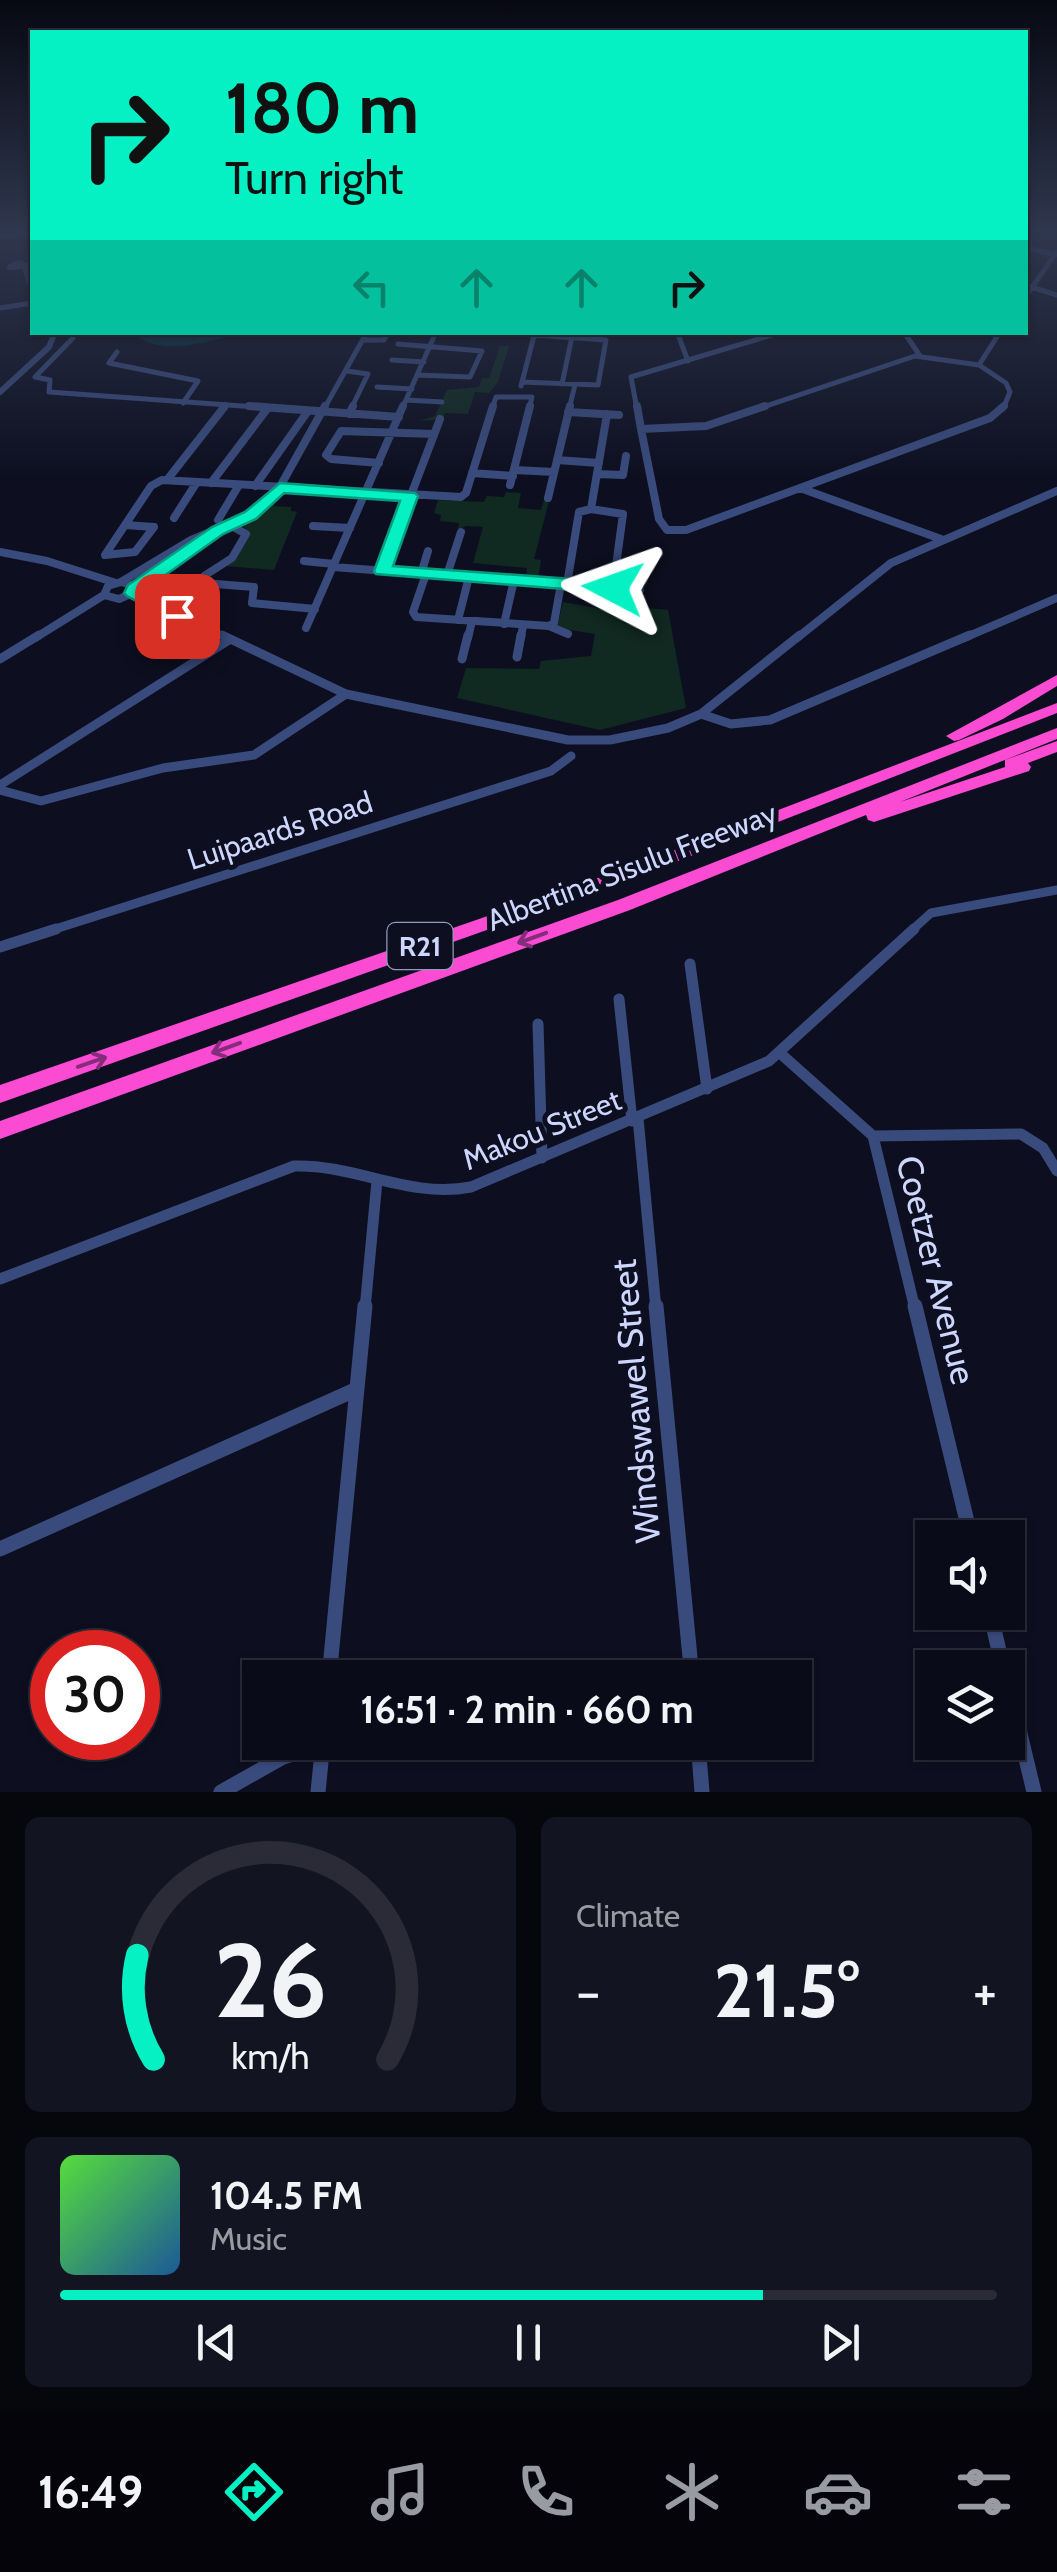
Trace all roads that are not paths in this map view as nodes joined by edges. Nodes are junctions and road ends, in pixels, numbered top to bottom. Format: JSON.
{"nodes":[{"id":1,"x":54,"y":335,"type":"edge"},
{"id":2,"x":72,"y":335,"type":"edge"},
{"id":3,"x":387,"y":335,"type":"edge"},
{"id":4,"x":435,"y":335,"type":"edge"},
{"id":5,"x":535,"y":335,"type":"edge"},
{"id":6,"x":573,"y":335,"type":"edge"},
{"id":7,"x":677,"y":335,"type":"edge"},
{"id":8,"x":772,"y":335,"type":"edge"},
{"id":9,"x":906,"y":335,"type":"edge"},
{"id":10,"x":998,"y":335,"type":"edge"},
{"id":11,"x":365,"y":336,"type":"edge"},
{"id":12,"x":398,"y":344,"type":"dead end"},
{"id":13,"x":431,"y":346,"type":"junction"},
{"id":14,"x":116,"y":352,"type":"dead end"},
{"id":15,"x":920,"y":356,"type":"junction"},
{"id":16,"x":392,"y":360,"type":"dead end"},
{"id":17,"x":688,"y":361,"type":"junction"},
{"id":18,"x":424,"y":362,"type":"junction"},
{"id":19,"x":979,"y":365,"type":"junction"},
{"id":20,"x":347,"y":372,"type":"junction"},
{"id":21,"x":418,"y":375,"type":"junction"},
{"id":22,"x":522,"y":382,"type":"junction"},
{"id":23,"x":562,"y":384,"type":"junction"},
{"id":24,"x":574,"y":385,"type":"junction"},
{"id":25,"x":377,"y":388,"type":"dead end"},
{"id":26,"x":412,"y":389,"type":"junction"},
{"id":27,"x":0,"y":392,"type":"edge"},
{"id":28,"x":517,"y":396,"type":"junction"},
{"id":29,"x":406,"y":400,"type":"junction"},
{"id":30,"x":442,"y":402,"type":"dead end"},
{"id":31,"x":182,"y":404,"type":"junction"},
{"id":32,"x":225,"y":406,"type":"junction"},
{"id":33,"x":267,"y":408,"type":"junction"},
{"id":34,"x":308,"y":411,"type":"junction"},
{"id":35,"x":324,"y":412,"type":"junction"},
{"id":36,"x":568,"y":412,"type":"junction"},
{"id":37,"x":349,"y":414,"type":"junction"},
{"id":38,"x":607,"y":414,"type":"junction"},
{"id":39,"x":618,"y":415,"type":"dead end"},
{"id":40,"x":400,"y":417,"type":"junction"},
{"id":41,"x":440,"y":419,"type":"dead end"},
{"id":42,"x":638,"y":428,"type":"junction"},
{"id":43,"x":392,"y":433,"type":"junction"},
{"id":44,"x":434,"y":434,"type":"junction"},
{"id":45,"x":626,"y":456,"type":"dead end"},
{"id":46,"x":557,"y":460,"type":"junction"},
{"id":47,"x":379,"y":463,"type":"junction"},
{"id":48,"x":599,"y":463,"type":"junction"},
{"id":49,"x":554,"y":472,"type":"junction"},
{"id":50,"x":472,"y":473,"type":"junction"},
{"id":51,"x":597,"y":474,"type":"junction"},
{"id":52,"x":512,"y":477,"type":"junction"},
{"id":53,"x":167,"y":480,"type":"junction"},
{"id":54,"x":197,"y":482,"type":"junction"},
{"id":55,"x":211,"y":483,"type":"junction"},
{"id":56,"x":238,"y":485,"type":"junction"},
{"id":57,"x":255,"y":486,"type":"junction"},
{"id":58,"x":280,"y":488,"type":"junction"},
{"id":59,"x":799,"y":488,"type":"junction"},
{"id":60,"x":1057,"y":492,"type":"edge"},
{"id":61,"x":366,"y":494,"type":"junction"},
{"id":62,"x":410,"y":496,"type":"junction"},
{"id":63,"x":548,"y":498,"type":"dead end"},
{"id":64,"x":591,"y":509,"type":"junction"},
{"id":65,"x":174,"y":518,"type":"dead end"},
{"id":66,"x":125,"y":525,"type":"junction"},
{"id":67,"x":218,"y":525,"type":"junction"},
{"id":68,"x":230,"y":525,"type":"junction"},
{"id":69,"x":313,"y":526,"type":"dead end"},
{"id":70,"x":350,"y":528,"type":"junction"},
{"id":71,"x":460,"y":532,"type":"dead end"},
{"id":72,"x":941,"y":538,"type":"junction"},
{"id":73,"x":428,"y":551,"type":"dead end"},
{"id":74,"x":0,"y":552,"type":"edge"},
{"id":75,"x":304,"y":562,"type":"dead end"},
{"id":76,"x":334,"y":566,"type":"junction"},
{"id":77,"x":382,"y":571,"type":"junction"},
{"id":78,"x":423,"y":574,"type":"junction"},
{"id":79,"x":88,"y":576,"type":"junction"},
{"id":80,"x":447,"y":576,"type":"junction"},
{"id":81,"x":470,"y":577,"type":"junction"},
{"id":82,"x":514,"y":580,"type":"junction"},
{"id":83,"x":118,"y":583,"type":"junction"},
{"id":84,"x":564,"y":584,"type":"junction"},
{"id":85,"x":613,"y":588,"type":"junction"},
{"id":86,"x":640,"y":590,"type":"dead end"},
{"id":87,"x":134,"y":591,"type":"junction"},
{"id":88,"x":107,"y":594,"type":"junction"},
{"id":89,"x":123,"y":598,"type":"junction"},
{"id":90,"x":1057,"y":598,"type":"edge"},
{"id":91,"x":151,"y":604,"type":"junction"},
{"id":92,"x":315,"y":608,"type":"junction"},
{"id":93,"x":458,"y":620,"type":"junction"},
{"id":94,"x":472,"y":621,"type":"junction"},
{"id":95,"x":504,"y":624,"type":"junction"},
{"id":96,"x":523,"y":625,"type":"junction"},
{"id":97,"x":550,"y":626,"type":"junction"},
{"id":98,"x":306,"y":628,"type":"dead end"},
{"id":99,"x":568,"y":634,"type":"dead end"},
{"id":100,"x":229,"y":640,"type":"junction"},
{"id":101,"x":517,"y":658,"type":"dead end"},
{"id":102,"x":0,"y":659,"type":"edge"},
{"id":103,"x":462,"y":659,"type":"dead end"},
{"id":104,"x":1057,"y":680,"type":"edge"},
{"id":105,"x":346,"y":694,"type":"junction"},
{"id":106,"x":1057,"y":708,"type":"edge"},
{"id":107,"x":701,"y":714,"type":"junction"},
{"id":108,"x":1057,"y":732,"type":"edge"},
{"id":109,"x":1057,"y":746,"type":"edge"},
{"id":110,"x":571,"y":756,"type":"dead end"},
{"id":111,"x":1057,"y":756,"type":"edge"},
{"id":112,"x":0,"y":787,"type":"edge"},
{"id":113,"x":837,"y":793,"type":"junction"},
{"id":114,"x":874,"y":816,"type":"junction"},
{"id":115,"x":1056,"y":892,"type":"edge"},
{"id":116,"x":624,"y":905,"type":"junction"},
{"id":117,"x":0,"y":947,"type":"edge"},
{"id":118,"x":690,"y":964,"type":"dead end"},
{"id":119,"x":619,"y":999,"type":"dead end"},
{"id":120,"x":538,"y":1024,"type":"dead end"},
{"id":121,"x":781,"y":1054,"type":"junction"},
{"id":122,"x":707,"y":1089,"type":"junction"},
{"id":123,"x":0,"y":1094,"type":"edge"},
{"id":124,"x":635,"y":1120,"type":"junction"},
{"id":125,"x":0,"y":1130,"type":"edge"},
{"id":126,"x":872,"y":1136,"type":"junction"},
{"id":127,"x":542,"y":1158,"type":"junction"},
{"id":128,"x":1057,"y":1171,"type":"edge"},
{"id":129,"x":377,"y":1181,"type":"junction"},
{"id":130,"x":0,"y":1279,"type":"edge"},
{"id":131,"x":358,"y":1388,"type":"junction"},
{"id":132,"x":968,"y":1520,"type":"edge"},
{"id":133,"x":0,"y":1549,"type":"edge"},
{"id":134,"x":331,"y":1660,"type":"edge"},
{"id":135,"x":690,"y":1660,"type":"edge"},
{"id":136,"x":1025,"y":1755,"type":"edge"},
{"id":137,"x":279,"y":1760,"type":"edge"},
{"id":138,"x":321,"y":1760,"type":"edge"},
{"id":139,"x":699,"y":1760,"type":"edge"},
{"id":140,"x":221,"y":1792,"type":"edge"},
{"id":141,"x":318,"y":1792,"type":"edge"},
{"id":142,"x":702,"y":1792,"type":"edge"},
{"id":143,"x":1034,"y":1792,"type":"edge"}],
"edges":[{"from":1,"to":27,"type":"street"},
{"from":2,"to":31,"type":"street"},
{"from":3,"to":11,"type":"street"},
{"from":4,"to":13,"type":"street"},
{"from":5,"to":22,"type":"street"},
{"from":6,"to":23,"type":"street"},
{"from":6,"to":24,"type":"street"},
{"from":7,"to":17,"type":"street"},
{"from":8,"to":17,"type":"street"},
{"from":9,"to":15,"type":"street"},
{"from":10,"to":19,"type":"street"},
{"from":11,"to":20,"type":"street"},
{"from":12,"to":13,"type":"street"},
{"from":13,"to":18,"type":"street"},
{"from":13,"to":21,"type":"street"},
{"from":14,"to":31,"type":"street"},
{"from":15,"to":19,"type":"street"},
{"from":15,"to":42,"type":"street"},
{"from":16,"to":18,"type":"street"},
{"from":17,"to":42,"type":"street"},
{"from":18,"to":21,"type":"street"},
{"from":19,"to":59,"type":"street"},
{"from":20,"to":35,"type":"street"},
{"from":20,"to":37,"type":"street"},
{"from":21,"to":26,"type":"street"},
{"from":22,"to":23,"type":"street"},
{"from":22,"to":28,"type":"street"},
{"from":23,"to":24,"type":"street"},
{"from":24,"to":36,"type":"street"},
{"from":25,"to":26,"type":"street"},
{"from":26,"to":29,"type":"street"},
{"from":28,"to":50,"type":"street"},
{"from":28,"to":52,"type":"street"},
{"from":29,"to":30,"type":"street"},
{"from":29,"to":40,"type":"street"},
{"from":31,"to":32,"type":"street"},
{"from":32,"to":33,"type":"street"},
{"from":32,"to":53,"type":"street"},
{"from":33,"to":34,"type":"street"},
{"from":33,"to":55,"type":"street"},
{"from":34,"to":35,"type":"street"},
{"from":34,"to":57,"type":"street"},
{"from":35,"to":37,"type":"street"},
{"from":35,"to":58,"type":"street"},
{"from":36,"to":38,"type":"street"},
{"from":36,"to":46,"type":"street"},
{"from":37,"to":40,"type":"street"},
{"from":38,"to":39,"type":"street"},
{"from":38,"to":48,"type":"street"},
{"from":40,"to":43,"type":"street"},
{"from":41,"to":44,"type":"street"},
{"from":42,"to":59,"type":"street"},
{"from":43,"to":44,"type":"street"},
{"from":43,"to":47,"type":"street"},
{"from":43,"to":47,"type":"street"},
{"from":44,"to":62,"type":"street"},
{"from":45,"to":51,"type":"street"},
{"from":46,"to":48,"type":"street"},
{"from":46,"to":49,"type":"street"},
{"from":47,"to":61,"type":"street"},
{"from":48,"to":51,"type":"street"},
{"from":49,"to":52,"type":"street"},
{"from":49,"to":63,"type":"street"},
{"from":50,"to":52,"type":"street"},
{"from":50,"to":62,"type":"street"},
{"from":51,"to":64,"type":"street"},
{"from":53,"to":54,"type":"street"},
{"from":53,"to":66,"type":"street"},
{"from":54,"to":55,"type":"street"},
{"from":54,"to":65,"type":"street"},
{"from":55,"to":56,"type":"street"},
{"from":56,"to":57,"type":"street"},
{"from":56,"to":67,"type":"street"},
{"from":57,"to":58,"type":"street"},
{"from":58,"to":61,"type":"street"},
{"from":58,"to":68,"type":"street"},
{"from":59,"to":72,"type":"street"},
{"from":60,"to":72,"type":"street"},
{"from":61,"to":62,"type":"street"},
{"from":61,"to":70,"type":"street"},
{"from":62,"to":77,"type":"street"},
{"from":64,"to":84,"type":"street"},
{"from":64,"to":85,"type":"street"},
{"from":66,"to":66,"type":"street"},
{"from":67,"to":68,"type":"street"},
{"from":67,"to":83,"type":"street"},
{"from":67,"to":87,"type":"street"},
{"from":68,"to":92,"type":"street"},
{"from":69,"to":70,"type":"street"},
{"from":70,"to":76,"type":"street"},
{"from":71,"to":80,"type":"street"},
{"from":72,"to":107,"type":"street"},
{"from":73,"to":78,"type":"street"},
{"from":74,"to":79,"type":"street"},
{"from":75,"to":76,"type":"street"},
{"from":76,"to":77,"type":"street"},
{"from":76,"to":92,"type":"street"},
{"from":77,"to":78,"type":"street"},
{"from":78,"to":80,"type":"street"},
{"from":78,"to":93,"type":"street"},
{"from":79,"to":83,"type":"street"},
{"from":79,"to":88,"type":"street"},
{"from":80,"to":81,"type":"street"},
{"from":81,"to":82,"type":"street"},
{"from":81,"to":93,"type":"street"},
{"from":82,"to":84,"type":"street"},
{"from":82,"to":95,"type":"street"},
{"from":83,"to":87,"type":"street"},
{"from":83,"to":88,"type":"street"},
{"from":84,"to":85,"type":"street"},
{"from":84,"to":97,"type":"street"},
{"from":85,"to":86,"type":"street"},
{"from":87,"to":89,"type":"street"},
{"from":87,"to":91,"type":"street"},
{"from":88,"to":89,"type":"street"},
{"from":88,"to":102,"type":"street"},
{"from":89,"to":91,"type":"street"},
{"from":90,"to":107,"type":"street"},
{"from":91,"to":100,"type":"street"},
{"from":92,"to":98,"type":"street"},
{"from":93,"to":94,"type":"street"},
{"from":94,"to":95,"type":"street"},
{"from":94,"to":103,"type":"street"},
{"from":95,"to":96,"type":"street"},
{"from":96,"to":97,"type":"street"},
{"from":96,"to":101,"type":"street"},
{"from":97,"to":99,"type":"street"},
{"from":100,"to":105,"type":"street"},
{"from":100,"to":112,"type":"street"},
{"from":104,"to":113,"type":"highway"},
{"from":105,"to":107,"type":"street"},
{"from":105,"to":112,"type":"street"},
{"from":106,"to":113,"type":"highway","name":"Albertina Sisulu Freeway","number":"R21"},
{"from":108,"to":116,"type":"highway","name":"Albertina Sisulu Freeway","number":"R21"},
{"from":109,"to":114,"type":"highway"},
{"from":110,"to":117,"type":"street","name":"Luipaards Road"},
{"from":111,"to":114,"type":"highway"},
{"from":123,"to":113,"type":"highway","name":"Albertina Sisulu Freeway","number":"R21","one_way":true},
{"from":114,"to":116,"type":"highway"},
{"from":115,"to":121,"type":"street","name":"Makou Street"},
{"from":116,"to":125,"type":"highway","name":"Albertina Sisulu Freeway","number":"R21","one_way":true},
{"from":118,"to":122,"type":"street"},
{"from":119,"to":124,"type":"street","name":"Windswawel Street"},
{"from":120,"to":127,"type":"street"},
{"from":121,"to":122,"type":"street","name":"Makou Street"},
{"from":121,"to":126,"type":"street","name":"Coetzer Avenue"},
{"from":122,"to":124,"type":"street","name":"Makou Street"},
{"from":124,"to":127,"type":"street","name":"Makou Street"},
{"from":124,"to":135,"type":"street","name":"Windswawel Street"},
{"from":126,"to":128,"type":"street"},
{"from":126,"to":132,"type":"street","name":"Coetzer Avenue"},
{"from":127,"to":129,"type":"street","name":"Makou Street"},
{"from":129,"to":130,"type":"street","name":"Makou Street"},
{"from":129,"to":131,"type":"street"},
{"from":131,"to":133,"type":"street"},
{"from":131,"to":134,"type":"street"},
{"from":136,"to":143,"type":"street"},
{"from":137,"to":140,"type":"street"},
{"from":138,"to":141,"type":"street"},
{"from":139,"to":142,"type":"street"}]}
